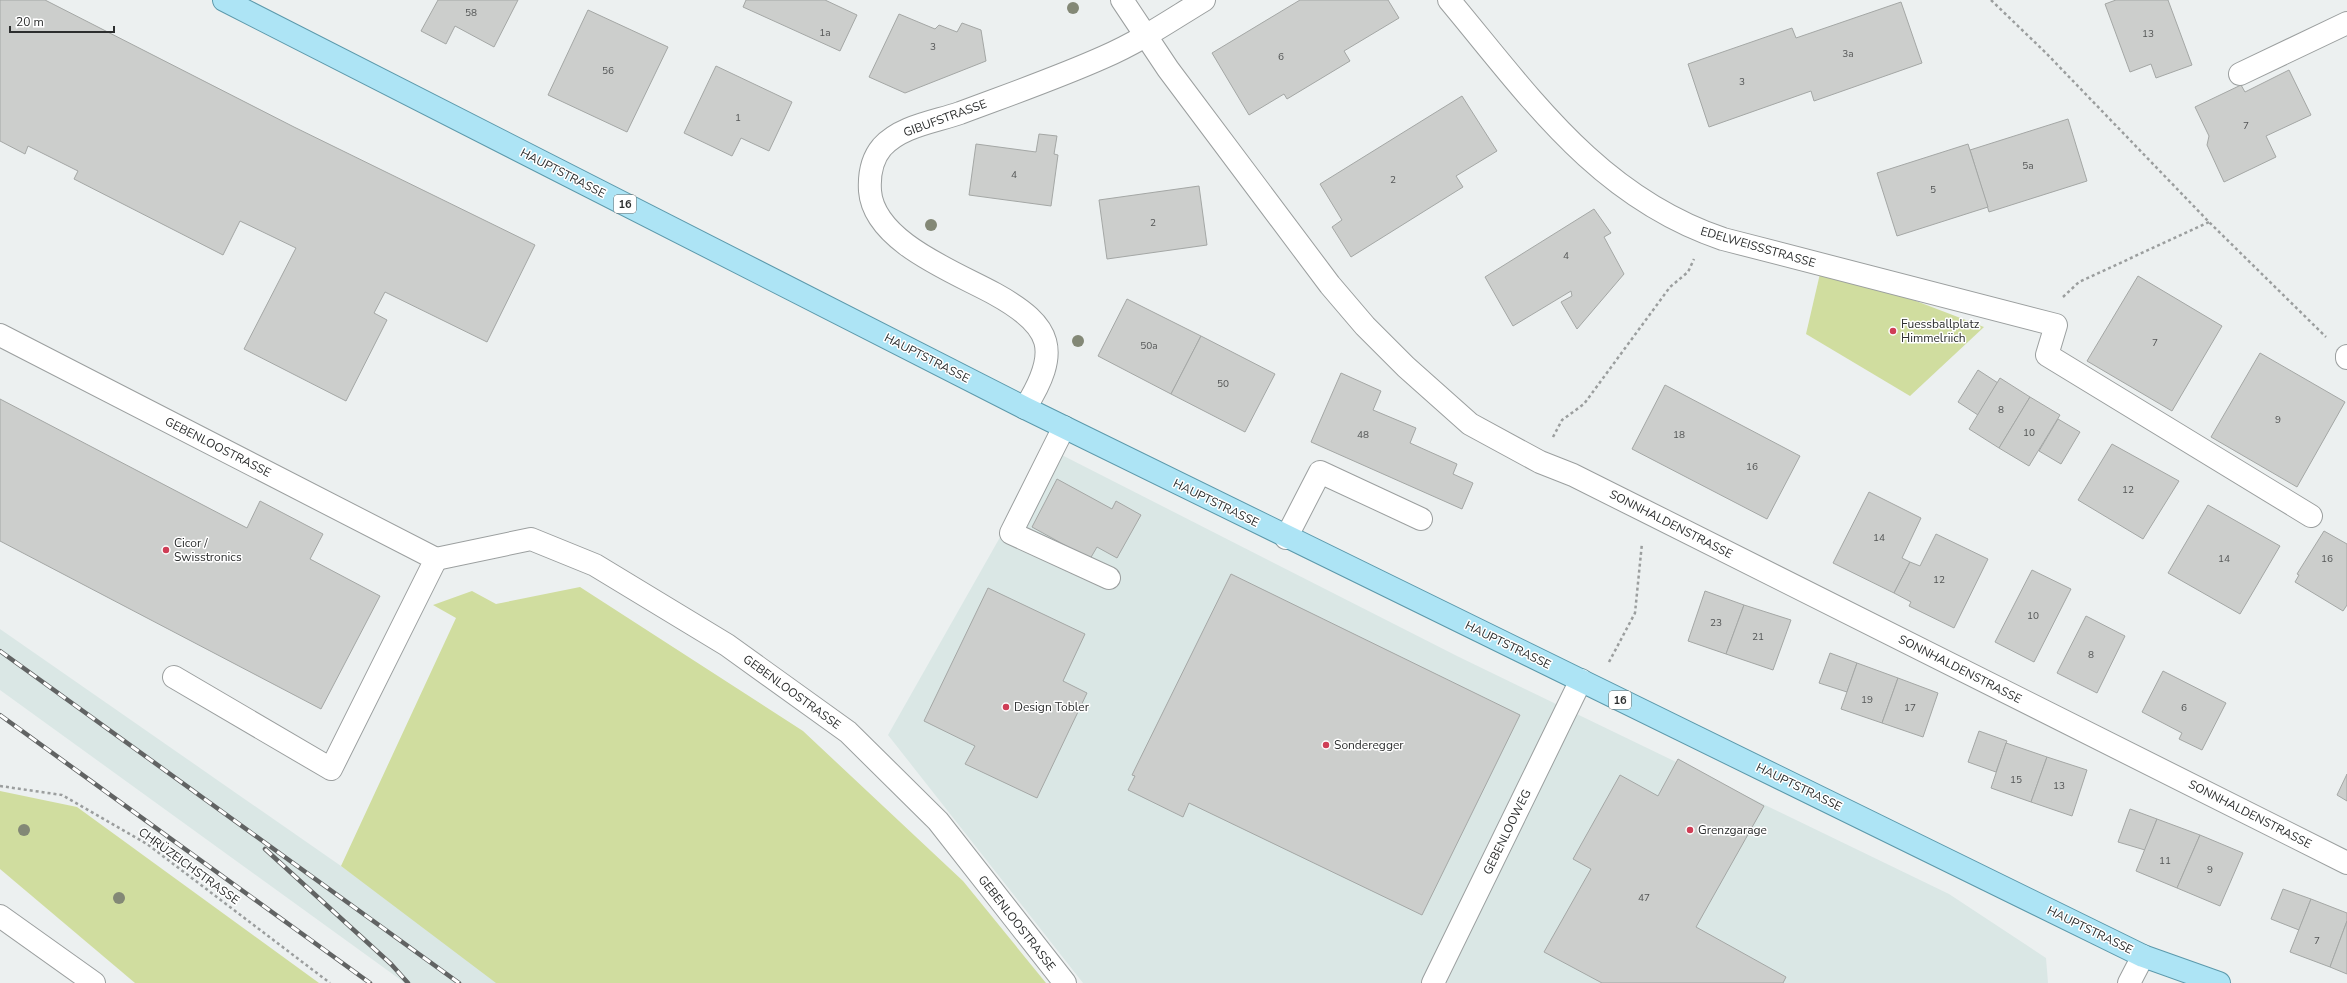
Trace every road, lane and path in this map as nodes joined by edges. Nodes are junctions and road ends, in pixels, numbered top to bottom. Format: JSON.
{"nodes":[{"id":1,"x":224,"y":0,"type":"edge"},
{"id":2,"x":1122,"y":0,"type":"edge"},
{"id":3,"x":1204,"y":0,"type":"edge"},
{"id":4,"x":1449,"y":0,"type":"edge"},
{"id":5,"x":1991,"y":0,"type":"edge"},
{"id":6,"x":2347,"y":23,"type":"edge"},
{"id":7,"x":1147,"y":35,"type":"junction"},
{"id":8,"x":2240,"y":74,"type":"dead end"},
{"id":9,"x":2210,"y":222,"type":"junction"},
{"id":10,"x":1704,"y":233,"type":"junction"},
{"id":11,"x":2047,"y":323,"type":"junction"},
{"id":12,"x":0,"y":335,"type":"edge"},
{"id":13,"x":2347,"y":357,"type":"edge"},
{"id":14,"x":1025,"y":408,"type":"junction"},
{"id":15,"x":1064,"y":428,"type":"junction"},
{"id":16,"x":1540,"y":462,"type":"junction"},
{"id":17,"x":1645,"y":511,"type":"junction"},
{"id":18,"x":2311,"y":516,"type":"dead end"},
{"id":19,"x":1421,"y":519,"type":"dead end"},
{"id":20,"x":1286,"y":538,"type":"junction"},
{"id":21,"x":436,"y":559,"type":"junction"},
{"id":22,"x":1108,"y":578,"type":"dead end"},
{"id":23,"x":174,"y":677,"type":"dead end"},
{"id":24,"x":1581,"y":680,"type":"junction"},
{"id":25,"x":0,"y":786,"type":"edge"},
{"id":26,"x":2347,"y":863,"type":"edge"},
{"id":27,"x":0,"y":916,"type":"edge"},
{"id":28,"x":2143,"y":956,"type":"junction"},
{"id":29,"x":94,"y":983,"type":"edge"},
{"id":30,"x":330,"y":983,"type":"edge"},
{"id":31,"x":1065,"y":983,"type":"edge"},
{"id":32,"x":1433,"y":983,"type":"edge"},
{"id":33,"x":2129,"y":983,"type":"edge"},
{"id":34,"x":2219,"y":983,"type":"edge"}],
"edges":[{"from":1,"to":14,"type":"main road","name":"HAUPTSTRASSE","number":"16"},
{"from":2,"to":7,"type":"street","name":"SONNHALDENSTRASSE"},
{"from":3,"to":7,"type":"street","name":"GIBUFSTRASSE"},
{"from":4,"to":10,"type":"street","name":"EDELWEISSSTRASSE"},
{"from":5,"to":9,"type":"path"},
{"from":6,"to":8,"type":"street"},
{"from":7,"to":14,"type":"street","name":"GIBUFSTRASSE"},
{"from":7,"to":16,"type":"street","name":"SONNHALDENSTRASSE"},
{"from":9,"to":11,"type":"path"},
{"from":9,"to":13,"type":"path"},
{"from":10,"to":11,"type":"street","name":"EDELWEISSSTRASSE"},
{"from":10,"to":16,"type":"path"},
{"from":11,"to":18,"type":"street"},
{"from":12,"to":21,"type":"street","name":"GEBENLOOSTRASSE"},
{"from":14,"to":15,"type":"main road","name":"HAUPTSTRASSE","number":"16"},
{"from":15,"to":20,"type":"main road","name":"HAUPTSTRASSE","number":"16"},
{"from":15,"to":22,"type":"street"},
{"from":16,"to":17,"type":"street","name":"SONNHALDENSTRASSE"},
{"from":17,"to":24,"type":"path"},
{"from":17,"to":26,"type":"street","name":"SONNHALDENSTRASSE"},
{"from":19,"to":20,"type":"street"},
{"from":20,"to":24,"type":"main road","name":"HAUPTSTRASSE","number":"16"},
{"from":21,"to":23,"type":"street"},
{"from":21,"to":31,"type":"street","name":"GEBENLOOSTRASSE"},
{"from":24,"to":28,"type":"main road","name":"HAUPTSTRASSE","number":"16"},
{"from":24,"to":32,"type":"street","name":"GEBENLOOWEG"},
{"from":25,"to":30,"type":"path","name":"CHRÜZEICHSTRASSE"},
{"from":27,"to":29,"type":"street"},
{"from":28,"to":33,"type":"street"},
{"from":28,"to":34,"type":"main road","name":"HAUPTSTRASSE","number":"16"}]}
